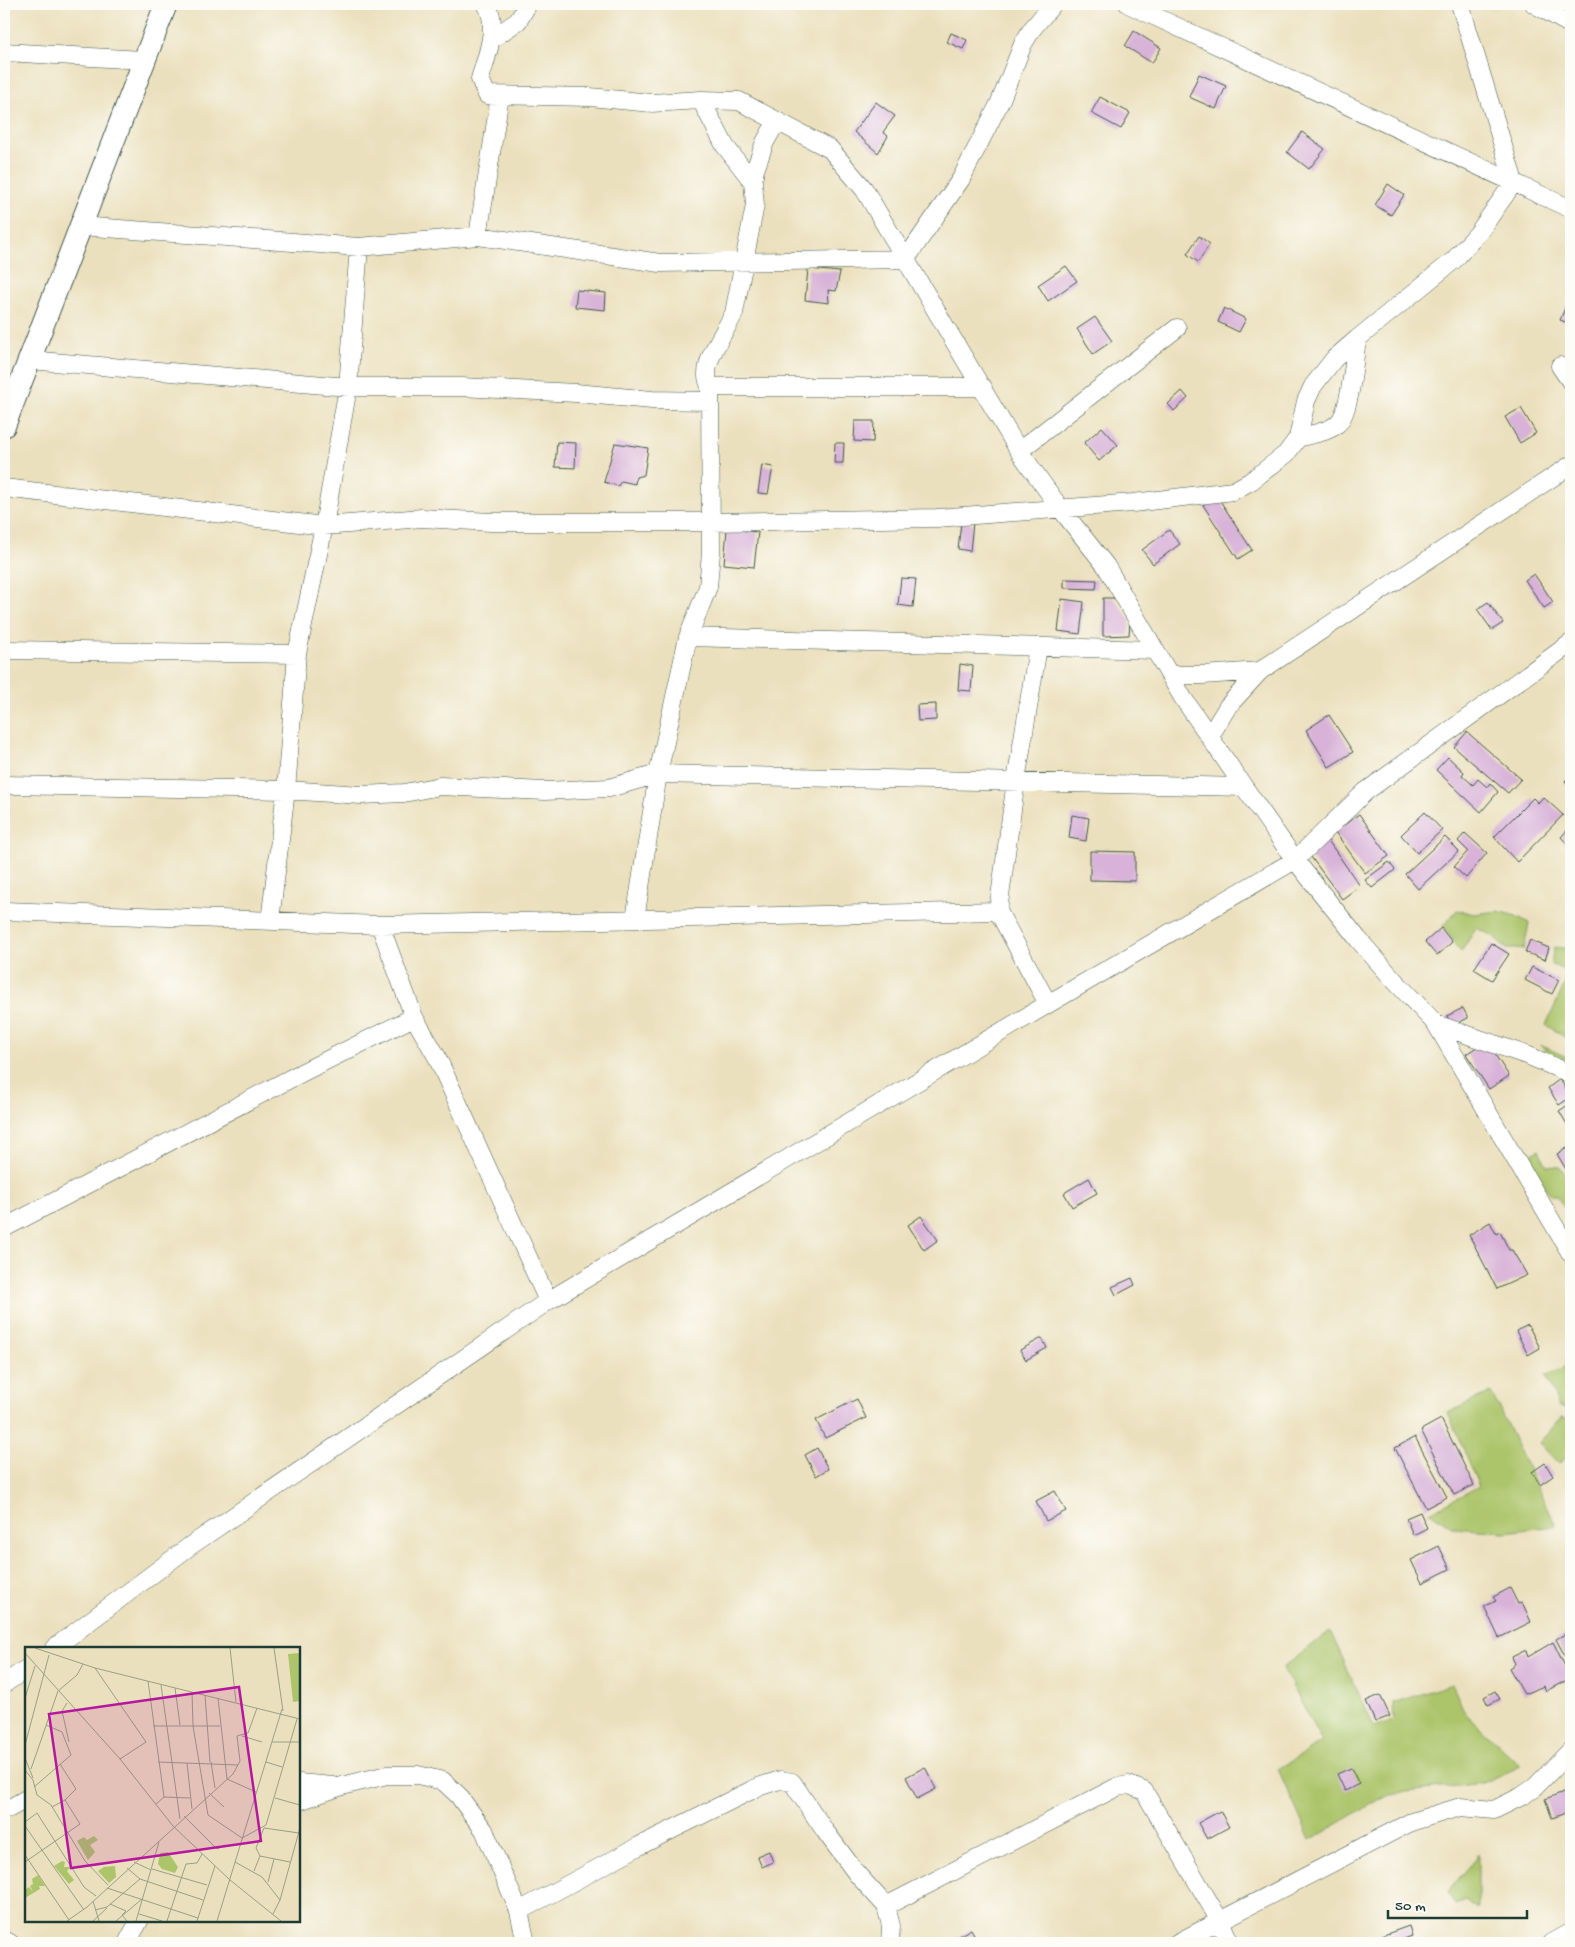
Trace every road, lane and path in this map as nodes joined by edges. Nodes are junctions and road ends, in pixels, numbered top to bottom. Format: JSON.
{"nodes":[{"id":1,"x":166,"y":4,"type":"edge"},
{"id":2,"x":486,"y":4,"type":"edge"},
{"id":3,"x":528,"y":4,"type":"edge"},
{"id":4,"x":1054,"y":4,"type":"edge"},
{"id":5,"x":1128,"y":4,"type":"edge"},
{"id":6,"x":1460,"y":4,"type":"edge"},
{"id":7,"x":1534,"y":4,"type":"edge"},
{"id":8,"x":1571,"y":25,"type":"edge"},
{"id":9,"x":492,"y":39,"type":"junction"},
{"id":10,"x":4,"y":52,"type":"edge"},
{"id":11,"x":143,"y":60,"type":"junction"},
{"id":12,"x":500,"y":96,"type":"junction"},
{"id":13,"x":702,"y":100,"type":"junction"},
{"id":14,"x":777,"y":121,"type":"junction"},
{"id":15,"x":753,"y":182,"type":"junction"},
{"id":16,"x":1514,"y":182,"type":"junction"},
{"id":17,"x":1571,"y":208,"type":"edge"},
{"id":18,"x":80,"y":226,"type":"junction"},
{"id":19,"x":478,"y":236,"type":"junction"},
{"id":20,"x":359,"y":248,"type":"junction"},
{"id":21,"x":906,"y":259,"type":"junction"},
{"id":22,"x":744,"y":261,"type":"junction"},
{"id":23,"x":1177,"y":328,"type":"dead end"},
{"id":24,"x":1356,"y":339,"type":"junction"},
{"id":25,"x":29,"y":360,"type":"junction"},
{"id":26,"x":1560,"y":366,"type":"dead end"},
{"id":27,"x":1571,"y":382,"type":"edge"},
{"id":28,"x":348,"y":387,"type":"junction"},
{"id":29,"x":983,"y":387,"type":"junction"},
{"id":30,"x":710,"y":394,"type":"junction"},
{"id":31,"x":4,"y":426,"type":"edge"},
{"id":32,"x":1298,"y":438,"type":"junction"},
{"id":33,"x":1019,"y":451,"type":"junction"},
{"id":34,"x":1571,"y":465,"type":"edge"},
{"id":35,"x":4,"y":488,"type":"edge"},
{"id":36,"x":1060,"y":508,"type":"junction"},
{"id":37,"x":711,"y":522,"type":"junction"},
{"id":38,"x":324,"y":526,"type":"junction"},
{"id":39,"x":688,"y":637,"type":"junction"},
{"id":40,"x":1571,"y":643,"type":"edge"},
{"id":41,"x":1038,"y":647,"type":"junction"},
{"id":42,"x":4,"y":650,"type":"edge"},
{"id":43,"x":1155,"y":650,"type":"junction"},
{"id":44,"x":297,"y":654,"type":"junction"},
{"id":45,"x":1260,"y":671,"type":"junction"},
{"id":46,"x":1170,"y":675,"type":"junction"},
{"id":47,"x":1210,"y":736,"type":"junction"},
{"id":48,"x":658,"y":774,"type":"junction"},
{"id":49,"x":1016,"y":781,"type":"junction"},
{"id":50,"x":4,"y":785,"type":"edge"},
{"id":51,"x":1244,"y":787,"type":"junction"},
{"id":52,"x":286,"y":790,"type":"junction"},
{"id":53,"x":1295,"y":860,"type":"junction"},
{"id":54,"x":4,"y":911,"type":"edge"},
{"id":55,"x":998,"y":911,"type":"junction"},
{"id":56,"x":635,"y":919,"type":"junction"},
{"id":57,"x":270,"y":921,"type":"junction"},
{"id":58,"x":380,"y":925,"type":"junction"},
{"id":59,"x":1048,"y":1004,"type":"junction"},
{"id":60,"x":414,"y":1017,"type":"junction"},
{"id":61,"x":1436,"y":1024,"type":"junction"},
{"id":62,"x":1571,"y":1074,"type":"edge"},
{"id":63,"x":4,"y":1228,"type":"edge"},
{"id":64,"x":1571,"y":1254,"type":"edge"},
{"id":65,"x":548,"y":1301,"type":"junction"},
{"id":66,"x":55,"y":1647,"type":"edge"},
{"id":67,"x":25,"y":1669,"type":"edge"},
{"id":68,"x":4,"y":1684,"type":"edge"},
{"id":69,"x":1571,"y":1750,"type":"edge"},
{"id":70,"x":300,"y":1783,"type":"edge"},
{"id":71,"x":342,"y":1786,"type":"junction"},
{"id":72,"x":25,"y":1800,"type":"edge"},
{"id":73,"x":300,"y":1801,"type":"edge"},
{"id":74,"x":4,"y":1809,"type":"edge"},
{"id":75,"x":886,"y":1906,"type":"junction"},
{"id":76,"x":520,"y":1911,"type":"junction"},
{"id":77,"x":1220,"y":1921,"type":"junction"},
{"id":78,"x":138,"y":1922,"type":"edge"},
{"id":79,"x":1571,"y":1932,"type":"edge"},
{"id":80,"x":4,"y":1940,"type":"edge"},
{"id":81,"x":10,"y":1943,"type":"edge"},
{"id":82,"x":127,"y":1943,"type":"edge"},
{"id":83,"x":526,"y":1943,"type":"edge"},
{"id":84,"x":890,"y":1943,"type":"edge"},
{"id":85,"x":1176,"y":1943,"type":"edge"},
{"id":86,"x":1230,"y":1943,"type":"edge"},
{"id":87,"x":1551,"y":1943,"type":"edge"}],
"edges":[{"from":1,"to":11,"type":"street"},
{"from":2,"to":9,"type":"street"},
{"from":3,"to":9,"type":"street"},
{"from":4,"to":21,"type":"street"},
{"from":5,"to":16,"type":"street"},
{"from":6,"to":16,"type":"street"},
{"from":7,"to":8,"type":"street"},
{"from":9,"to":12,"type":"street"},
{"from":10,"to":11,"type":"street"},
{"from":11,"to":18,"type":"street"},
{"from":12,"to":13,"type":"street"},
{"from":12,"to":19,"type":"street"},
{"from":13,"to":14,"type":"street"},
{"from":13,"to":15,"type":"street"},
{"from":14,"to":15,"type":"street"},
{"from":14,"to":21,"type":"street"},
{"from":15,"to":22,"type":"street"},
{"from":16,"to":17,"type":"street"},
{"from":16,"to":24,"type":"street"},
{"from":18,"to":20,"type":"street"},
{"from":18,"to":25,"type":"street"},
{"from":19,"to":20,"type":"street"},
{"from":19,"to":22,"type":"street"},
{"from":20,"to":28,"type":"street"},
{"from":21,"to":22,"type":"street"},
{"from":21,"to":29,"type":"street"},
{"from":22,"to":30,"type":"street"},
{"from":23,"to":33,"type":"street"},
{"from":24,"to":32,"type":"street"},
{"from":24,"to":32,"type":"street"},
{"from":25,"to":28,"type":"street"},
{"from":25,"to":31,"type":"street"},
{"from":26,"to":27,"type":"street"},
{"from":28,"to":30,"type":"street"},
{"from":28,"to":38,"type":"street"},
{"from":29,"to":30,"type":"street"},
{"from":29,"to":33,"type":"street"},
{"from":30,"to":37,"type":"street"},
{"from":32,"to":36,"type":"street"},
{"from":33,"to":36,"type":"street"},
{"from":34,"to":45,"type":"street"},
{"from":35,"to":38,"type":"street"},
{"from":36,"to":37,"type":"street"},
{"from":36,"to":43,"type":"street"},
{"from":37,"to":38,"type":"street"},
{"from":37,"to":39,"type":"street"},
{"from":38,"to":44,"type":"street"},
{"from":39,"to":41,"type":"street"},
{"from":39,"to":48,"type":"street"},
{"from":40,"to":53,"type":"street"},
{"from":41,"to":43,"type":"street"},
{"from":41,"to":49,"type":"street"},
{"from":42,"to":44,"type":"street"},
{"from":43,"to":46,"type":"street"},
{"from":44,"to":52,"type":"street"},
{"from":45,"to":46,"type":"street"},
{"from":45,"to":47,"type":"street"},
{"from":46,"to":47,"type":"street"},
{"from":47,"to":51,"type":"street"},
{"from":48,"to":49,"type":"street"},
{"from":48,"to":52,"type":"street"},
{"from":48,"to":56,"type":"street"},
{"from":49,"to":51,"type":"street"},
{"from":49,"to":55,"type":"street"},
{"from":50,"to":52,"type":"street"},
{"from":51,"to":53,"type":"street"},
{"from":52,"to":57,"type":"street"},
{"from":53,"to":59,"type":"street"},
{"from":53,"to":61,"type":"street"},
{"from":54,"to":57,"type":"street"},
{"from":55,"to":56,"type":"street"},
{"from":55,"to":59,"type":"street"},
{"from":56,"to":58,"type":"street"},
{"from":57,"to":58,"type":"street"},
{"from":58,"to":60,"type":"street"},
{"from":59,"to":65,"type":"street"},
{"from":60,"to":63,"type":"street"},
{"from":60,"to":65,"type":"street"},
{"from":61,"to":62,"type":"street"},
{"from":61,"to":64,"type":"street"},
{"from":65,"to":66,"type":"street"},
{"from":67,"to":68,"type":"street"},
{"from":69,"to":77,"type":"street"},
{"from":70,"to":71,"type":"street"},
{"from":71,"to":73,"type":"street"},
{"from":71,"to":76,"type":"street"},
{"from":72,"to":74,"type":"street"},
{"from":75,"to":76,"type":"street"},
{"from":75,"to":77,"type":"street"},
{"from":75,"to":84,"type":"street"},
{"from":76,"to":83,"type":"street"},
{"from":77,"to":85,"type":"street"},
{"from":77,"to":86,"type":"street"},
{"from":78,"to":82,"type":"street"},
{"from":79,"to":87,"type":"street"},
{"from":80,"to":81,"type":"street"}]}
